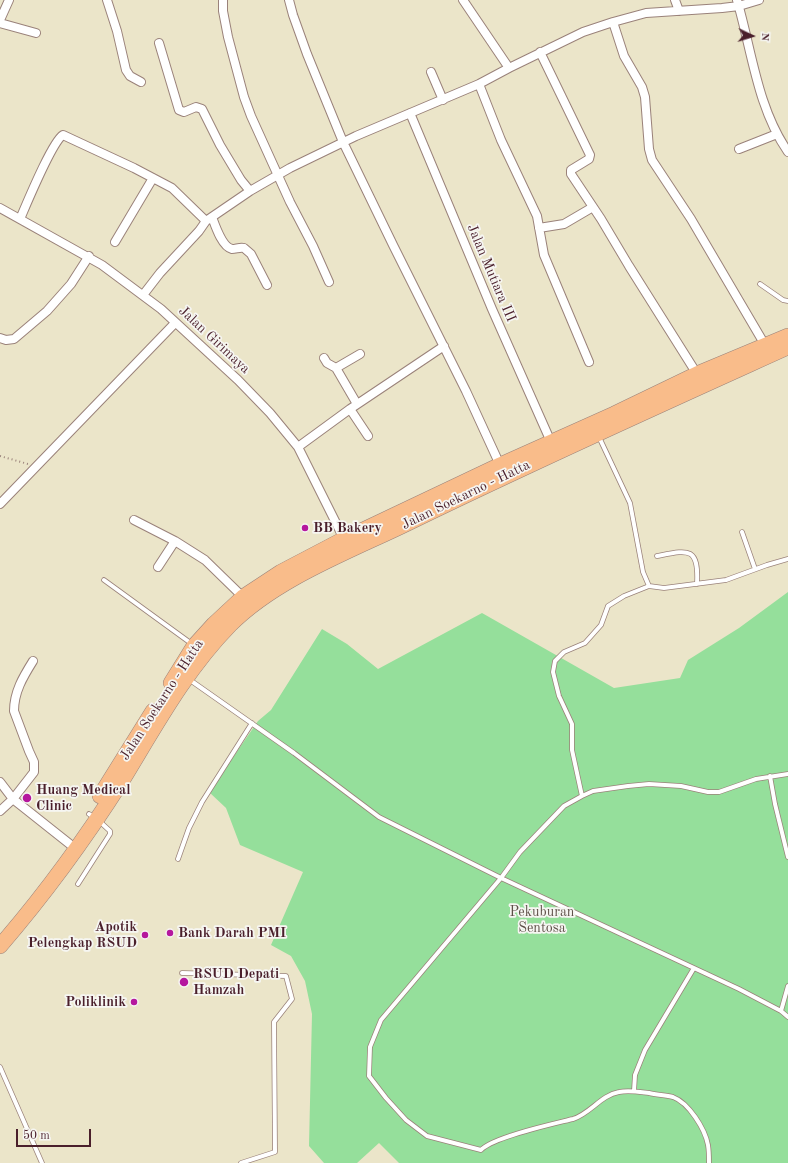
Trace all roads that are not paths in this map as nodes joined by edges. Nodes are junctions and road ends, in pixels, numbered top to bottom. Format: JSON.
{"nodes":[{"id":1,"x":8,"y":0,"type":"edge"},
{"id":2,"x":107,"y":0,"type":"edge"},
{"id":3,"x":223,"y":0,"type":"edge"},
{"id":4,"x":289,"y":0,"type":"edge"},
{"id":5,"x":463,"y":0,"type":"edge"},
{"id":6,"x":675,"y":0,"type":"edge"},
{"id":7,"x":759,"y":0,"type":"edge"},
{"id":8,"x":738,"y":3,"type":"edge"},
{"id":9,"x":679,"y":11,"type":"junction"},
{"id":10,"x":0,"y":20,"type":"edge"},
{"id":11,"x":613,"y":22,"type":"junction"},
{"id":12,"x":0,"y":23,"type":"edge"},
{"id":13,"x":36,"y":33,"type":"dead end"},
{"id":14,"x":159,"y":43,"type":"dead end"},
{"id":15,"x":540,"y":52,"type":"junction"},
{"id":16,"x":509,"y":68,"type":"junction"},
{"id":17,"x":431,"y":72,"type":"dead end"},
{"id":18,"x":141,"y":82,"type":"dead end"},
{"id":19,"x":479,"y":84,"type":"junction"},
{"id":20,"x":443,"y":100,"type":"junction"},
{"id":21,"x":410,"y":114,"type":"junction"},
{"id":22,"x":777,"y":134,"type":"junction"},
{"id":23,"x":344,"y":142,"type":"junction"},
{"id":24,"x":739,"y":149,"type":"dead end"},
{"id":25,"x":788,"y":152,"type":"edge"},
{"id":26,"x":278,"y":174,"type":"junction"},
{"id":27,"x":153,"y":178,"type":"junction"},
{"id":28,"x":250,"y":191,"type":"junction"},
{"id":29,"x":594,"y":207,"type":"junction"},
{"id":30,"x":0,"y":208,"type":"edge"},
{"id":31,"x":20,"y":219,"type":"junction"},
{"id":32,"x":209,"y":219,"type":"junction"},
{"id":33,"x":539,"y":228,"type":"junction"},
{"id":34,"x":115,"y":242,"type":"dead end"},
{"id":35,"x":89,"y":256,"type":"junction"},
{"id":36,"x":329,"y":282,"type":"dead end"},
{"id":37,"x":760,"y":284,"type":"dead end"},
{"id":38,"x":267,"y":285,"type":"dead end"},
{"id":39,"x":143,"y":295,"type":"junction"},
{"id":40,"x":788,"y":301,"type":"edge"},
{"id":41,"x":176,"y":323,"type":"junction"},
{"id":42,"x":788,"y":336,"type":"edge"},
{"id":43,"x":0,"y":338,"type":"edge"},
{"id":44,"x":764,"y":345,"type":"junction"},
{"id":45,"x":444,"y":346,"type":"junction"},
{"id":46,"x":788,"y":347,"type":"edge"},
{"id":47,"x":360,"y":354,"type":"dead end"},
{"id":48,"x":324,"y":358,"type":"dead end"},
{"id":49,"x":589,"y":362,"type":"dead end"},
{"id":50,"x":336,"y":368,"type":"junction"},
{"id":51,"x":697,"y":374,"type":"junction"},
{"id":52,"x":357,"y":404,"type":"junction"},
{"id":53,"x":350,"y":409,"type":"junction"},
{"id":54,"x":598,"y":433,"type":"junction"},
{"id":55,"x":368,"y":436,"type":"dead end"},
{"id":56,"x":551,"y":442,"type":"junction"},
{"id":57,"x":298,"y":447,"type":"junction"},
{"id":58,"x":500,"y":466,"type":"junction"},
{"id":59,"x":0,"y":504,"type":"edge"},
{"id":60,"x":134,"y":520,"type":"dead end"},
{"id":61,"x":742,"y":532,"type":"dead end"},
{"id":62,"x":175,"y":541,"type":"junction"},
{"id":63,"x":347,"y":545,"type":"junction"},
{"id":64,"x":657,"y":556,"type":"dead end"},
{"id":65,"x":788,"y":560,"type":"edge"},
{"id":66,"x":158,"y":567,"type":"dead end"},
{"id":67,"x":755,"y":569,"type":"junction"},
{"id":68,"x":104,"y":580,"type":"dead end"},
{"id":69,"x":697,"y":584,"type":"junction"},
{"id":70,"x":649,"y":586,"type":"junction"},
{"id":71,"x":243,"y":597,"type":"junction"},
{"id":72,"x":194,"y":646,"type":"junction"},
{"id":73,"x":33,"y":661,"type":"dead end"},
{"id":74,"x":187,"y":677,"type":"junction"},
{"id":75,"x":252,"y":723,"type":"junction"},
{"id":76,"x":788,"y":774,"type":"edge"},
{"id":77,"x":770,"y":776,"type":"junction"},
{"id":78,"x":0,"y":782,"type":"edge"},
{"id":79,"x":582,"y":796,"type":"junction"},
{"id":80,"x":13,"y":799,"type":"junction"},
{"id":81,"x":0,"y":811,"type":"edge"},
{"id":82,"x":93,"y":817,"type":"junction"},
{"id":83,"x":72,"y":846,"type":"junction"},
{"id":84,"x":788,"y":856,"type":"edge"},
{"id":85,"x":178,"y":859,"type":"dead end"},
{"id":86,"x":500,"y":878,"type":"junction"},
{"id":87,"x":78,"y":884,"type":"dead end"},
{"id":88,"x":0,"y":930,"type":"edge"},
{"id":89,"x":0,"y":946,"type":"edge"},
{"id":90,"x":694,"y":968,"type":"junction"},
{"id":91,"x":182,"y":974,"type":"dead end"},
{"id":92,"x":788,"y":986,"type":"edge"},
{"id":93,"x":781,"y":1012,"type":"junction"},
{"id":94,"x":788,"y":1017,"type":"edge"},
{"id":95,"x":0,"y":1067,"type":"edge"},
{"id":96,"x":634,"y":1091,"type":"junction"},
{"id":97,"x":42,"y":1163,"type":"edge"},
{"id":98,"x":241,"y":1163,"type":"edge"},
{"id":99,"x":709,"y":1163,"type":"edge"}],
"edges":[{"from":1,"to":10,"type":"street"},
{"from":2,"to":18,"type":"street"},
{"from":3,"to":26,"type":"street"},
{"from":4,"to":23,"type":"street"},
{"from":5,"to":16,"type":"street"},
{"from":6,"to":9,"type":"street"},
{"from":7,"to":8,"type":"street"},
{"from":8,"to":9,"type":"street"},
{"from":8,"to":22,"type":"street"},
{"from":9,"to":11,"type":"street"},
{"from":11,"to":15,"type":"street"},
{"from":11,"to":44,"type":"street"},
{"from":12,"to":13,"type":"street"},
{"from":14,"to":28,"type":"street"},
{"from":15,"to":16,"type":"street"},
{"from":15,"to":29,"type":"street"},
{"from":16,"to":19,"type":"street"},
{"from":17,"to":20,"type":"street"},
{"from":19,"to":20,"type":"street"},
{"from":19,"to":33,"type":"street"},
{"from":20,"to":21,"type":"street"},
{"from":21,"to":23,"type":"street"},
{"from":21,"to":56,"type":"street","name":"Jalan Mutiara III"},
{"from":22,"to":24,"type":"street"},
{"from":22,"to":25,"type":"street"},
{"from":23,"to":26,"type":"street"},
{"from":23,"to":45,"type":"street"},
{"from":26,"to":28,"type":"street"},
{"from":26,"to":36,"type":"street"},
{"from":27,"to":31,"type":"street"},
{"from":27,"to":32,"type":"street"},
{"from":27,"to":34,"type":"street"},
{"from":28,"to":32,"type":"street"},
{"from":29,"to":33,"type":"street"},
{"from":29,"to":51,"type":"street"},
{"from":30,"to":31,"type":"street","name":"Jalan Girimaya"},
{"from":31,"to":35,"type":"street","name":"Jalan Girimaya"},
{"from":32,"to":38,"type":"street"},
{"from":32,"to":39,"type":"street"},
{"from":33,"to":49,"type":"street"},
{"from":35,"to":39,"type":"street","name":"Jalan Girimaya"},
{"from":35,"to":43,"type":"street"},
{"from":37,"to":40,"type":"lane"},
{"from":39,"to":41,"type":"street","name":"Jalan Girimaya"},
{"from":41,"to":57,"type":"street","name":"Jalan Girimaya"},
{"from":41,"to":59,"type":"street"},
{"from":42,"to":44,"type":"highway","name":"Jalan Soekarno - Hatta"},
{"from":44,"to":51,"type":"highway","name":"Jalan Soekarno - Hatta"},
{"from":45,"to":52,"type":"street"},
{"from":45,"to":58,"type":"street"},
{"from":46,"to":54,"type":"highway","name":"Jalan Soekarno - Hatta"},
{"from":47,"to":50,"type":"street"},
{"from":48,"to":50,"type":"street"},
{"from":50,"to":52,"type":"street"},
{"from":51,"to":56,"type":"highway","name":"Jalan Soekarno - Hatta"},
{"from":52,"to":53,"type":"street"},
{"from":53,"to":55,"type":"street"},
{"from":53,"to":57,"type":"street"},
{"from":54,"to":63,"type":"highway","name":"Jalan Soekarno - Hatta"},
{"from":54,"to":70,"type":"lane"},
{"from":56,"to":58,"type":"highway","name":"Jalan Soekarno - Hatta"},
{"from":57,"to":63,"type":"street","name":"Jalan Girimaya"},
{"from":58,"to":63,"type":"highway","name":"Jalan Soekarno - Hatta"},
{"from":60,"to":62,"type":"street"},
{"from":61,"to":67,"type":"lane"},
{"from":62,"to":66,"type":"street"},
{"from":62,"to":71,"type":"street"},
{"from":63,"to":71,"type":"highway","name":"Jalan Soekarno - Hatta"},
{"from":63,"to":74,"type":"highway","name":"Jalan Soekarno - Hatta"},
{"from":64,"to":69,"type":"lane"},
{"from":65,"to":67,"type":"lane"},
{"from":67,"to":69,"type":"lane"},
{"from":68,"to":72,"type":"lane"},
{"from":69,"to":70,"type":"lane"},
{"from":70,"to":79,"type":"lane"},
{"from":71,"to":72,"type":"highway","name":"Jalan Soekarno - Hatta"},
{"from":72,"to":82,"type":"highway","name":"Jalan Soekarno - Hatta"},
{"from":73,"to":80,"type":"street"},
{"from":74,"to":75,"type":"lane"},
{"from":74,"to":82,"type":"highway","name":"Jalan Soekarno - Hatta"},
{"from":75,"to":85,"type":"lane"},
{"from":75,"to":86,"type":"lane"},
{"from":76,"to":77,"type":"lane"},
{"from":77,"to":79,"type":"lane"},
{"from":77,"to":84,"type":"lane"},
{"from":78,"to":80,"type":"street"},
{"from":79,"to":86,"type":"lane"},
{"from":80,"to":81,"type":"street"},
{"from":80,"to":83,"type":"street"},
{"from":82,"to":83,"type":"highway","name":"Jalan Soekarno - Hatta"},
{"from":82,"to":87,"type":"lane"},
{"from":83,"to":88,"type":"highway","name":"Jalan Soekarno - Hatta"},
{"from":83,"to":89,"type":"highway","name":"Jalan Soekarno - Hatta"},
{"from":86,"to":90,"type":"lane"},
{"from":86,"to":96,"type":"lane"},
{"from":90,"to":93,"type":"lane"},
{"from":90,"to":96,"type":"lane"},
{"from":91,"to":98,"type":"lane"},
{"from":92,"to":93,"type":"lane"},
{"from":93,"to":94,"type":"lane"},
{"from":95,"to":97,"type":"lane"},
{"from":96,"to":99,"type":"lane"}]}
